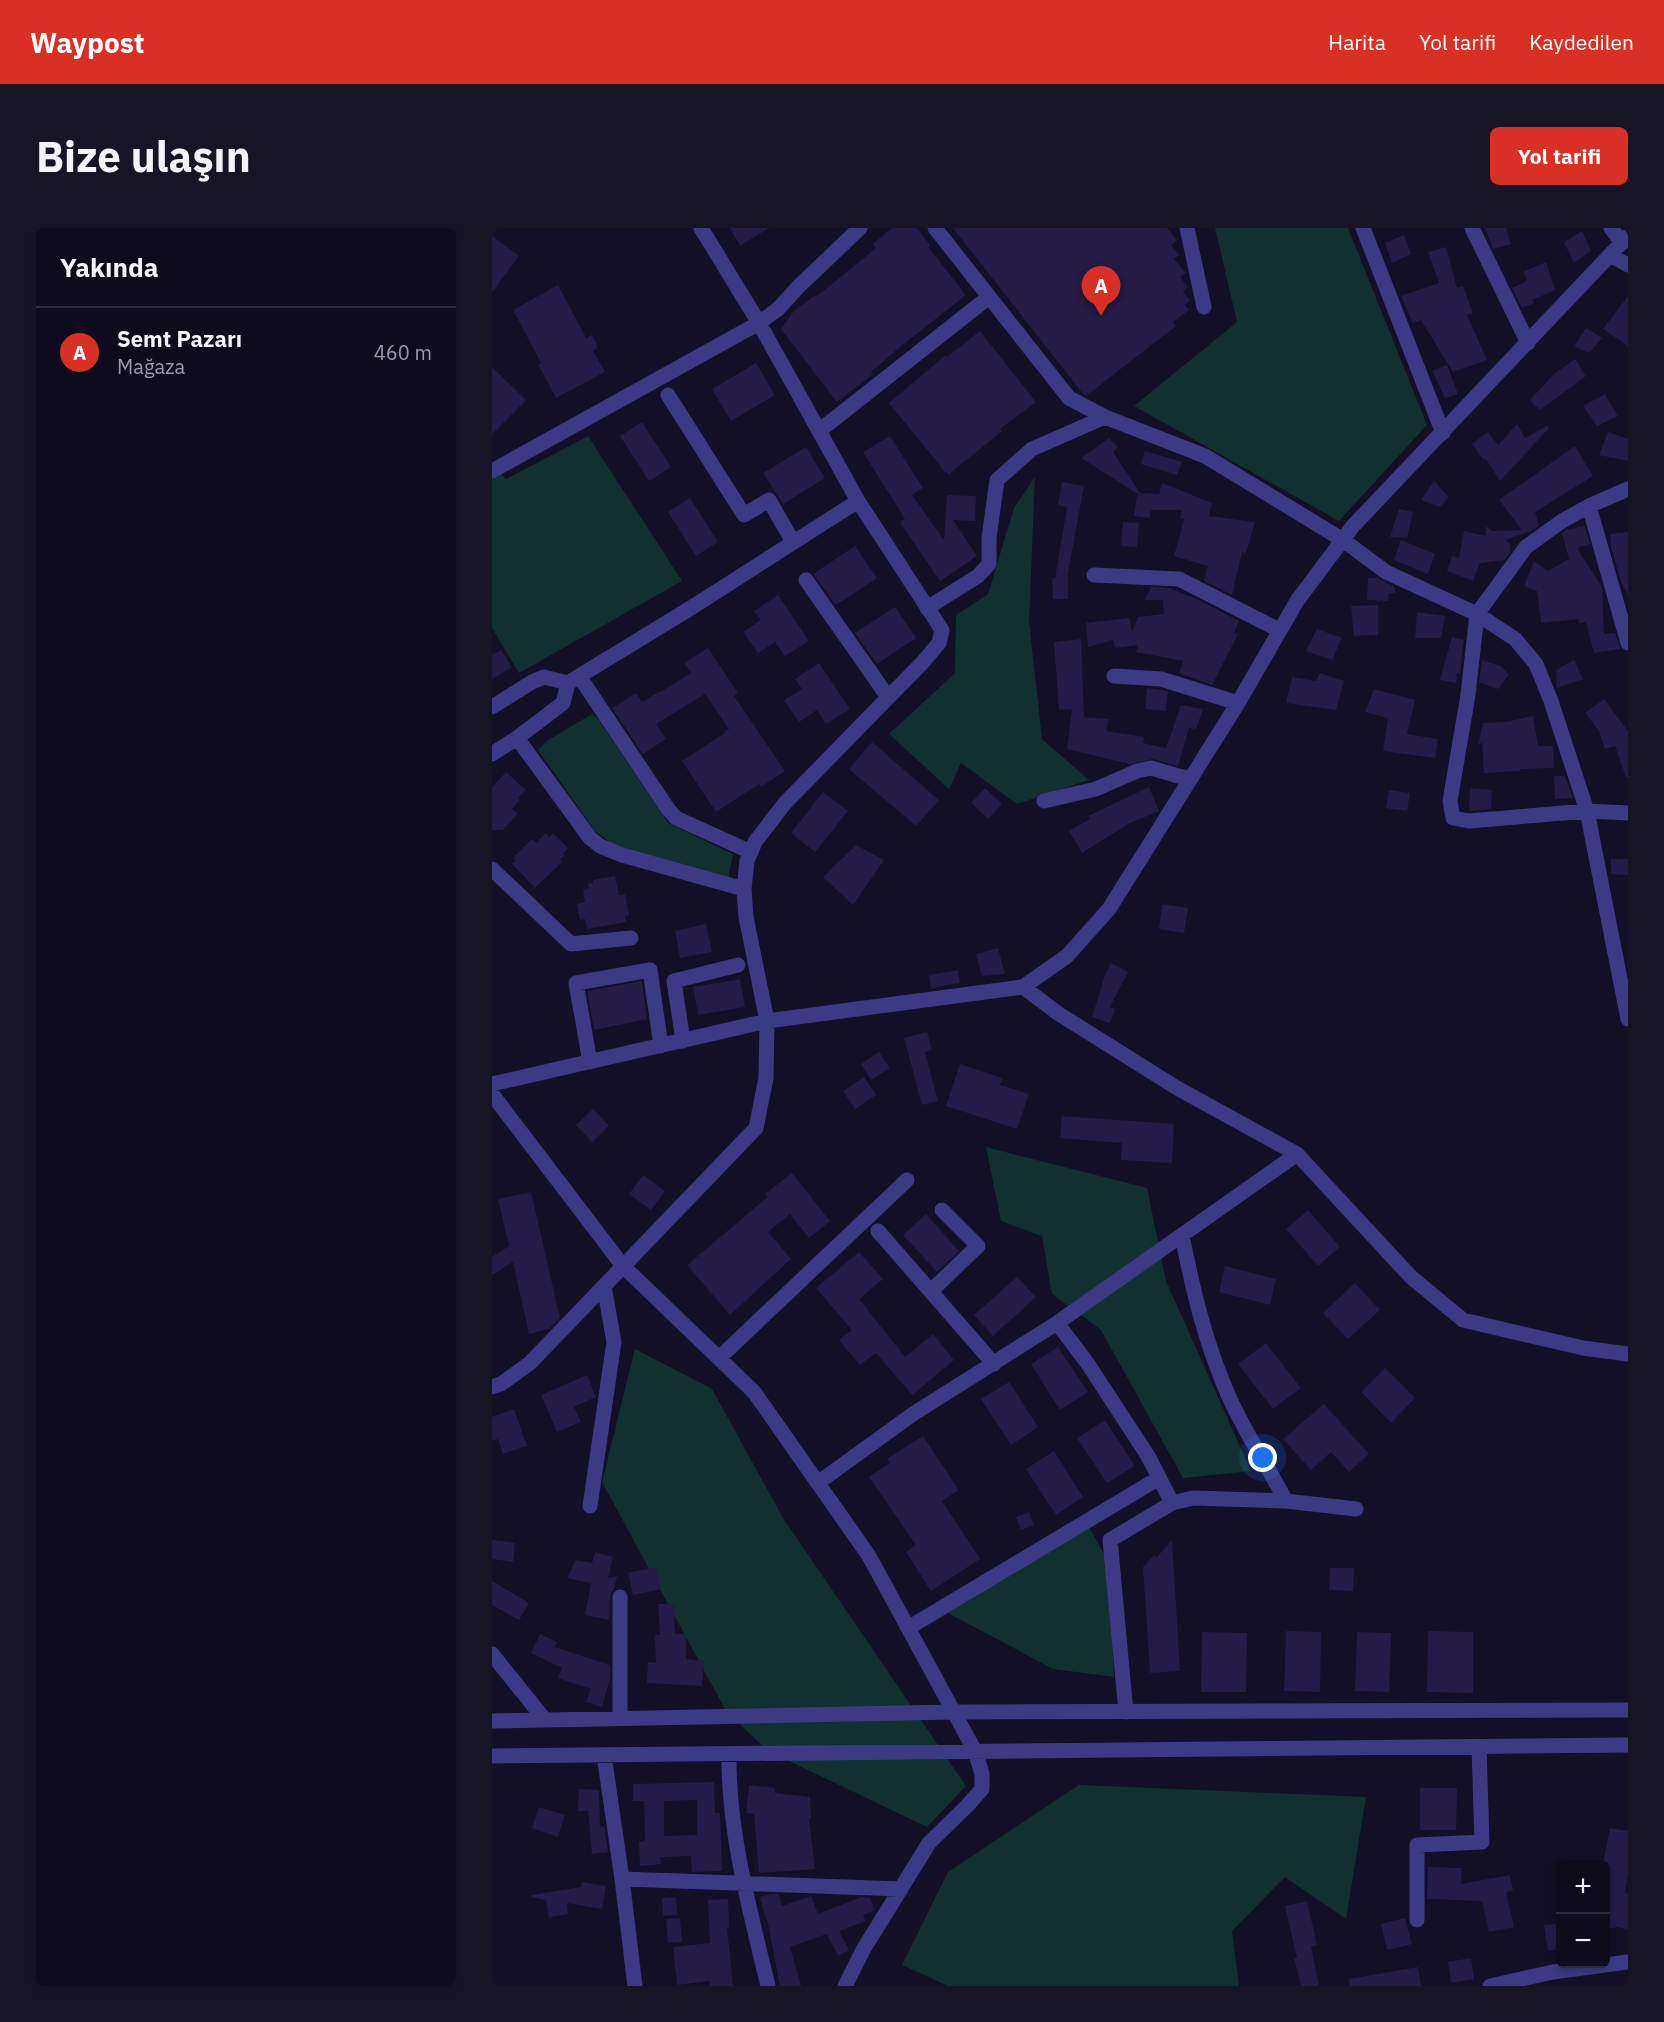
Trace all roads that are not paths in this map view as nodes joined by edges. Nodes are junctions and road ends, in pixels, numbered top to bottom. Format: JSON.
{"nodes":[{"id":1,"x":701,"y":228,"type":"edge"},
{"id":2,"x":860,"y":228,"type":"edge"},
{"id":3,"x":935,"y":228,"type":"edge"},
{"id":4,"x":1187,"y":228,"type":"edge"},
{"id":5,"x":1363,"y":228,"type":"edge"},
{"id":6,"x":1472,"y":228,"type":"edge"},
{"id":7,"x":1611,"y":228,"type":"edge"},
{"id":8,"x":1625,"y":239,"type":"edge"},
{"id":9,"x":1610,"y":255,"type":"junction"},
{"id":10,"x":1628,"y":265,"type":"edge"},
{"id":11,"x":989,"y":297,"type":"junction"},
{"id":12,"x":1204,"y":307,"type":"dead end"},
{"id":13,"x":759,"y":323,"type":"junction"},
{"id":14,"x":1528,"y":343,"type":"junction"},
{"id":15,"x":668,"y":396,"type":"dead end"},
{"id":16,"x":1105,"y":417,"type":"junction"},
{"id":17,"x":819,"y":431,"type":"junction"},
{"id":18,"x":1443,"y":433,"type":"junction"},
{"id":19,"x":492,"y":471,"type":"edge"},
{"id":20,"x":1628,"y":489,"type":"edge"},
{"id":21,"x":858,"y":501,"type":"junction"},
{"id":22,"x":1588,"y":506,"type":"junction"},
{"id":23,"x":1343,"y":540,"type":"junction"},
{"id":24,"x":793,"y":542,"type":"junction"},
{"id":25,"x":1094,"y":575,"type":"dead end"},
{"id":26,"x":806,"y":580,"type":"dead end"},
{"id":27,"x":927,"y":609,"type":"junction"},
{"id":28,"x":1477,"y":614,"type":"junction"},
{"id":29,"x":1279,"y":630,"type":"junction"},
{"id":30,"x":1628,"y":643,"type":"edge"},
{"id":31,"x":1114,"y":676,"type":"dead end"},
{"id":32,"x":573,"y":679,"type":"junction"},
{"id":33,"x":888,"y":697,"type":"junction"},
{"id":34,"x":1238,"y":703,"type":"junction"},
{"id":35,"x":492,"y":707,"type":"edge"},
{"id":36,"x":517,"y":738,"type":"junction"},
{"id":37,"x":492,"y":754,"type":"edge"},
{"id":38,"x":1189,"y":779,"type":"junction"},
{"id":39,"x":1044,"y":801,"type":"dead end"},
{"id":40,"x":1587,"y":811,"type":"junction"},
{"id":41,"x":1628,"y":813,"type":"edge"},
{"id":42,"x":751,"y":852,"type":"junction"},
{"id":43,"x":492,"y":869,"type":"edge"},
{"id":44,"x":744,"y":889,"type":"junction"},
{"id":45,"x":631,"y":938,"type":"dead end"},
{"id":46,"x":738,"y":965,"type":"dead end"},
{"id":47,"x":1624,"y":981,"type":"edge"},
{"id":48,"x":1023,"y":987,"type":"junction"},
{"id":49,"x":1628,"y":1020,"type":"edge"},
{"id":50,"x":767,"y":1021,"type":"junction"},
{"id":51,"x":683,"y":1041,"type":"junction"},
{"id":52,"x":661,"y":1046,"type":"junction"},
{"id":53,"x":590,"y":1062,"type":"junction"},
{"id":54,"x":492,"y":1084,"type":"edge"},
{"id":55,"x":492,"y":1094,"type":"edge"},
{"id":56,"x":1296,"y":1154,"type":"junction"},
{"id":57,"x":907,"y":1180,"type":"dead end"},
{"id":58,"x":942,"y":1210,"type":"dead end"},
{"id":59,"x":878,"y":1231,"type":"dead end"},
{"id":60,"x":1182,"y":1235,"type":"junction"},
{"id":61,"x":622,"y":1266,"type":"junction"},
{"id":62,"x":604,"y":1286,"type":"junction"},
{"id":63,"x":931,"y":1291,"type":"junction"},
{"id":64,"x":1058,"y":1323,"type":"junction"},
{"id":65,"x":1628,"y":1354,"type":"edge"},
{"id":66,"x":719,"y":1358,"type":"junction"},
{"id":67,"x":994,"y":1364,"type":"junction"},
{"id":68,"x":492,"y":1387,"type":"edge"},
{"id":69,"x":1159,"y":1478,"type":"junction"},
{"id":70,"x":819,"y":1482,"type":"junction"},
{"id":71,"x":1286,"y":1501,"type":"junction"},
{"id":72,"x":1172,"y":1503,"type":"junction"},
{"id":73,"x":590,"y":1506,"type":"dead end"},
{"id":74,"x":1356,"y":1509,"type":"dead end"},
{"id":75,"x":620,"y":1597,"type":"dead end"},
{"id":76,"x":908,"y":1628,"type":"junction"},
{"id":77,"x":492,"y":1654,"type":"edge"},
{"id":78,"x":1628,"y":1710,"type":"edge"},
{"id":79,"x":954,"y":1712,"type":"junction"},
{"id":80,"x":1126,"y":1712,"type":"junction"},
{"id":81,"x":620,"y":1719,"type":"junction"},
{"id":82,"x":545,"y":1720,"type":"junction"},
{"id":83,"x":492,"y":1721,"type":"edge"},
{"id":84,"x":1628,"y":1746,"type":"edge"},
{"id":85,"x":1479,"y":1747,"type":"junction"},
{"id":86,"x":975,"y":1751,"type":"junction"},
{"id":87,"x":729,"y":1754,"type":"junction"},
{"id":88,"x":604,"y":1755,"type":"junction"},
{"id":89,"x":492,"y":1756,"type":"edge"},
{"id":90,"x":622,"y":1879,"type":"junction"},
{"id":91,"x":744,"y":1884,"type":"junction"},
{"id":92,"x":901,"y":1889,"type":"junction"},
{"id":93,"x":1417,"y":1920,"type":"dead end"},
{"id":94,"x":1627,"y":1960,"type":"edge"},
{"id":95,"x":1556,"y":1979,"type":"edge"},
{"id":96,"x":634,"y":1986,"type":"edge"},
{"id":97,"x":768,"y":1986,"type":"edge"},
{"id":98,"x":845,"y":1986,"type":"edge"},
{"id":99,"x":1490,"y":1986,"type":"edge"}],
"edges":[{"from":1,"to":13,"type":"street"},
{"from":2,"to":13,"type":"street"},
{"from":3,"to":11,"type":"street"},
{"from":4,"to":12,"type":"street"},
{"from":5,"to":18,"type":"street"},
{"from":6,"to":14,"type":"street"},
{"from":7,"to":8,"type":"street"},
{"from":8,"to":9,"type":"street"},
{"from":9,"to":10,"type":"street"},
{"from":9,"to":14,"type":"street"},
{"from":11,"to":16,"type":"street"},
{"from":11,"to":17,"type":"street"},
{"from":13,"to":17,"type":"street"},
{"from":13,"to":19,"type":"street"},
{"from":14,"to":18,"type":"street"},
{"from":15,"to":24,"type":"street"},
{"from":16,"to":23,"type":"street"},
{"from":16,"to":27,"type":"street"},
{"from":17,"to":21,"type":"street"},
{"from":18,"to":23,"type":"street"},
{"from":20,"to":22,"type":"street"},
{"from":21,"to":24,"type":"street"},
{"from":21,"to":27,"type":"street"},
{"from":22,"to":28,"type":"street"},
{"from":22,"to":30,"type":"street"},
{"from":23,"to":28,"type":"street"},
{"from":23,"to":29,"type":"street"},
{"from":24,"to":32,"type":"street"},
{"from":25,"to":29,"type":"street"},
{"from":26,"to":33,"type":"street"},
{"from":27,"to":33,"type":"street"},
{"from":28,"to":40,"type":"street"},
{"from":28,"to":40,"type":"street"},
{"from":29,"to":34,"type":"street"},
{"from":31,"to":34,"type":"street"},
{"from":32,"to":35,"type":"street"},
{"from":32,"to":36,"type":"street"},
{"from":32,"to":42,"type":"street"},
{"from":33,"to":42,"type":"street"},
{"from":34,"to":38,"type":"street"},
{"from":36,"to":37,"type":"street"},
{"from":36,"to":44,"type":"street"},
{"from":38,"to":39,"type":"street"},
{"from":38,"to":48,"type":"street"},
{"from":40,"to":41,"type":"street"},
{"from":40,"to":47,"type":"street"},
{"from":42,"to":44,"type":"street"},
{"from":43,"to":45,"type":"street"},
{"from":44,"to":50,"type":"street"},
{"from":46,"to":51,"type":"street"},
{"from":47,"to":49,"type":"street"},
{"from":48,"to":50,"type":"street"},
{"from":48,"to":56,"type":"street"},
{"from":50,"to":51,"type":"street"},
{"from":50,"to":61,"type":"street"},
{"from":51,"to":52,"type":"street"},
{"from":52,"to":53,"type":"street"},
{"from":52,"to":53,"type":"street"},
{"from":53,"to":54,"type":"street"},
{"from":55,"to":61,"type":"street"},
{"from":56,"to":60,"type":"street"},
{"from":56,"to":65,"type":"street"},
{"from":57,"to":66,"type":"street"},
{"from":58,"to":63,"type":"street"},
{"from":59,"to":63,"type":"street"},
{"from":60,"to":64,"type":"street"},
{"from":60,"to":71,"type":"street"},
{"from":61,"to":62,"type":"street"},
{"from":61,"to":66,"type":"street"},
{"from":62,"to":68,"type":"street"},
{"from":62,"to":73,"type":"street"},
{"from":63,"to":67,"type":"street"},
{"from":64,"to":67,"type":"street"},
{"from":64,"to":69,"type":"street"},
{"from":66,"to":70,"type":"street"},
{"from":67,"to":70,"type":"street"},
{"from":69,"to":72,"type":"street"},
{"from":69,"to":76,"type":"street"},
{"from":70,"to":76,"type":"street"},
{"from":71,"to":72,"type":"street"},
{"from":71,"to":74,"type":"street"},
{"from":72,"to":80,"type":"street"},
{"from":75,"to":81,"type":"street"},
{"from":76,"to":79,"type":"street"},
{"from":77,"to":82,"type":"street"},
{"from":78,"to":80,"type":"street"},
{"from":79,"to":80,"type":"street"},
{"from":79,"to":81,"type":"street"},
{"from":79,"to":86,"type":"street"},
{"from":81,"to":82,"type":"street"},
{"from":82,"to":83,"type":"street"},
{"from":84,"to":85,"type":"street"},
{"from":85,"to":86,"type":"street"},
{"from":85,"to":93,"type":"street"},
{"from":86,"to":87,"type":"street"},
{"from":86,"to":92,"type":"street"},
{"from":87,"to":88,"type":"street"},
{"from":87,"to":91,"type":"street"},
{"from":88,"to":89,"type":"street"},
{"from":88,"to":90,"type":"street"},
{"from":90,"to":91,"type":"street"},
{"from":90,"to":96,"type":"street"},
{"from":91,"to":92,"type":"street"},
{"from":91,"to":97,"type":"street"},
{"from":92,"to":98,"type":"street"},
{"from":94,"to":95,"type":"street"},
{"from":95,"to":99,"type":"street"}]}
